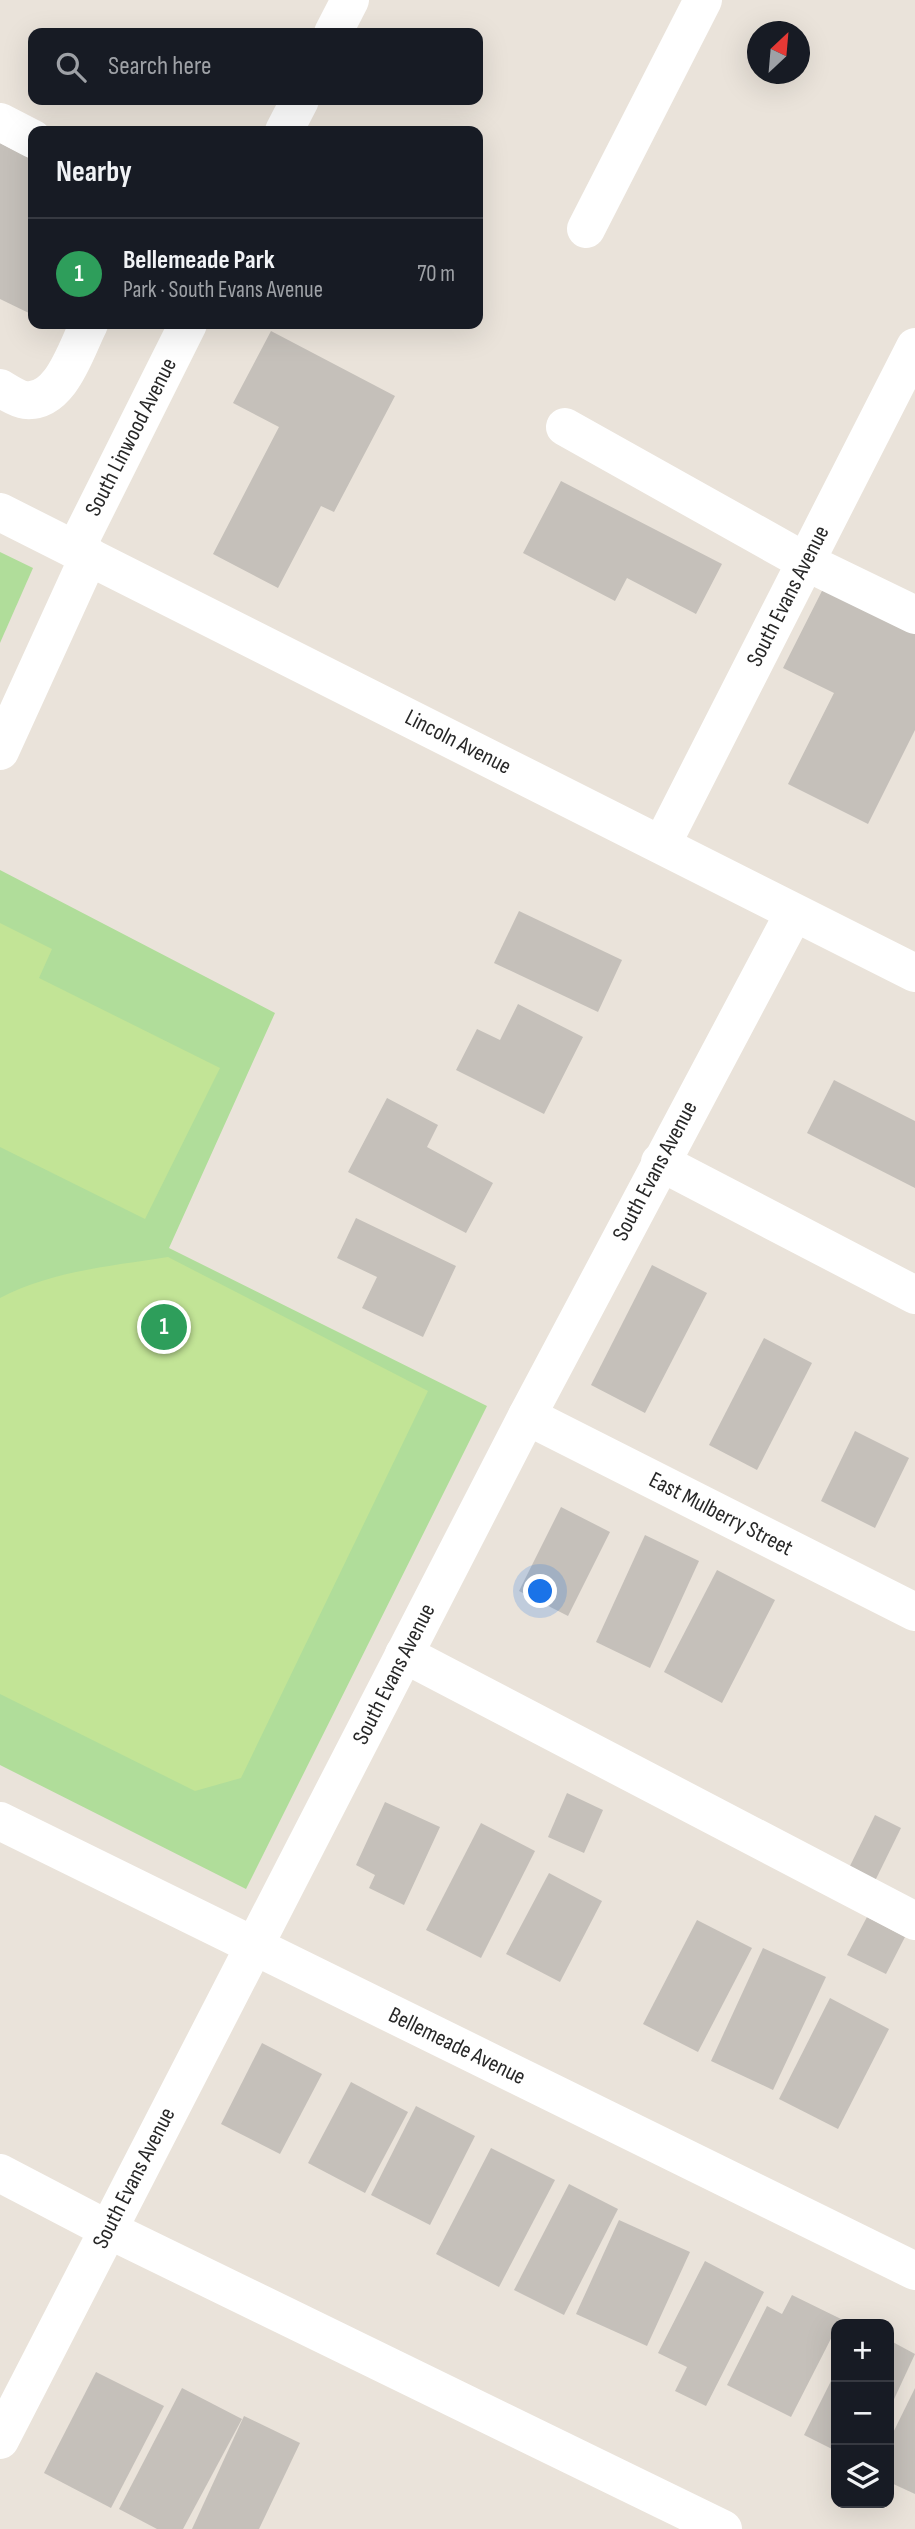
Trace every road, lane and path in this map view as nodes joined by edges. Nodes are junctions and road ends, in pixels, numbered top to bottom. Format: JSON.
{"nodes":[{"id":1,"x":350,"y":0,"type":"edge"},
{"id":2,"x":703,"y":0,"type":"edge"},
{"id":3,"x":336,"y":28,"type":"edge"},
{"id":4,"x":297,"y":105,"type":"edge"},
{"id":5,"x":0,"y":122,"type":"edge"},
{"id":6,"x":287,"y":126,"type":"edge"},
{"id":7,"x":28,"y":136,"type":"edge"},
{"id":8,"x":586,"y":229,"type":"dead end"},
{"id":9,"x":86,"y":329,"type":"edge"},
{"id":10,"x":186,"y":329,"type":"edge"},
{"id":11,"x":915,"y":347,"type":"edge"},
{"id":12,"x":0,"y":388,"type":"edge"},
{"id":13,"x":565,"y":428,"type":"dead end"},
{"id":14,"x":0,"y":512,"type":"edge"},
{"id":15,"x":82,"y":553,"type":"junction"},
{"id":16,"x":806,"y":562,"type":"junction"},
{"id":17,"x":915,"y":615,"type":"edge"},
{"id":18,"x":0,"y":751,"type":"edge"},
{"id":19,"x":662,"y":844,"type":"junction"},
{"id":20,"x":794,"y":913,"type":"junction"},
{"id":21,"x":915,"y":973,"type":"edge"},
{"id":22,"x":660,"y":1162,"type":"junction"},
{"id":23,"x":915,"y":1295,"type":"edge"},
{"id":24,"x":527,"y":1416,"type":"junction"},
{"id":25,"x":915,"y":1612,"type":"edge"},
{"id":26,"x":404,"y":1654,"type":"junction"},
{"id":27,"x":0,"y":1821,"type":"edge"},
{"id":28,"x":915,"y":1922,"type":"edge"},
{"id":29,"x":253,"y":1946,"type":"junction"},
{"id":30,"x":0,"y":2173,"type":"edge"},
{"id":31,"x":107,"y":2230,"type":"junction"},
{"id":32,"x":915,"y":2270,"type":"edge"},
{"id":33,"x":0,"y":2440,"type":"edge"},
{"id":34,"x":723,"y":2529,"type":"edge"}],
"edges":[{"from":1,"to":3,"type":"street"},
{"from":2,"to":8,"type":"street"},
{"from":4,"to":6,"type":"street"},
{"from":5,"to":7,"type":"street"},
{"from":9,"to":12,"type":"street"},
{"from":10,"to":15,"type":"street","name":"South Linwood Avenue"},
{"from":11,"to":16,"type":"street","name":"South Evans Avenue"},
{"from":13,"to":16,"type":"street"},
{"from":14,"to":15,"type":"street","name":"Lincoln Avenue"},
{"from":15,"to":18,"type":"street","name":"South Linwood Avenue"},
{"from":15,"to":19,"type":"street","name":"Lincoln Avenue"},
{"from":16,"to":17,"type":"street"},
{"from":16,"to":19,"type":"street","name":"South Evans Avenue"},
{"from":19,"to":20,"type":"street","name":"Lincoln Avenue"},
{"from":20,"to":21,"type":"street","name":"Lincoln Avenue"},
{"from":20,"to":22,"type":"street","name":"South Evans Avenue"},
{"from":22,"to":23,"type":"street"},
{"from":22,"to":24,"type":"street","name":"South Evans Avenue"},
{"from":24,"to":25,"type":"street","name":"East Mulberry Street"},
{"from":24,"to":26,"type":"street","name":"South Evans Avenue"},
{"from":26,"to":28,"type":"street"},
{"from":26,"to":29,"type":"street","name":"South Evans Avenue"},
{"from":27,"to":29,"type":"street","name":"Bellemeade Avenue"},
{"from":29,"to":31,"type":"street","name":"South Evans Avenue"},
{"from":29,"to":32,"type":"street","name":"Bellemeade Avenue"},
{"from":30,"to":31,"type":"street"},
{"from":31,"to":33,"type":"street","name":"South Evans Avenue"},
{"from":31,"to":34,"type":"street"}]}
